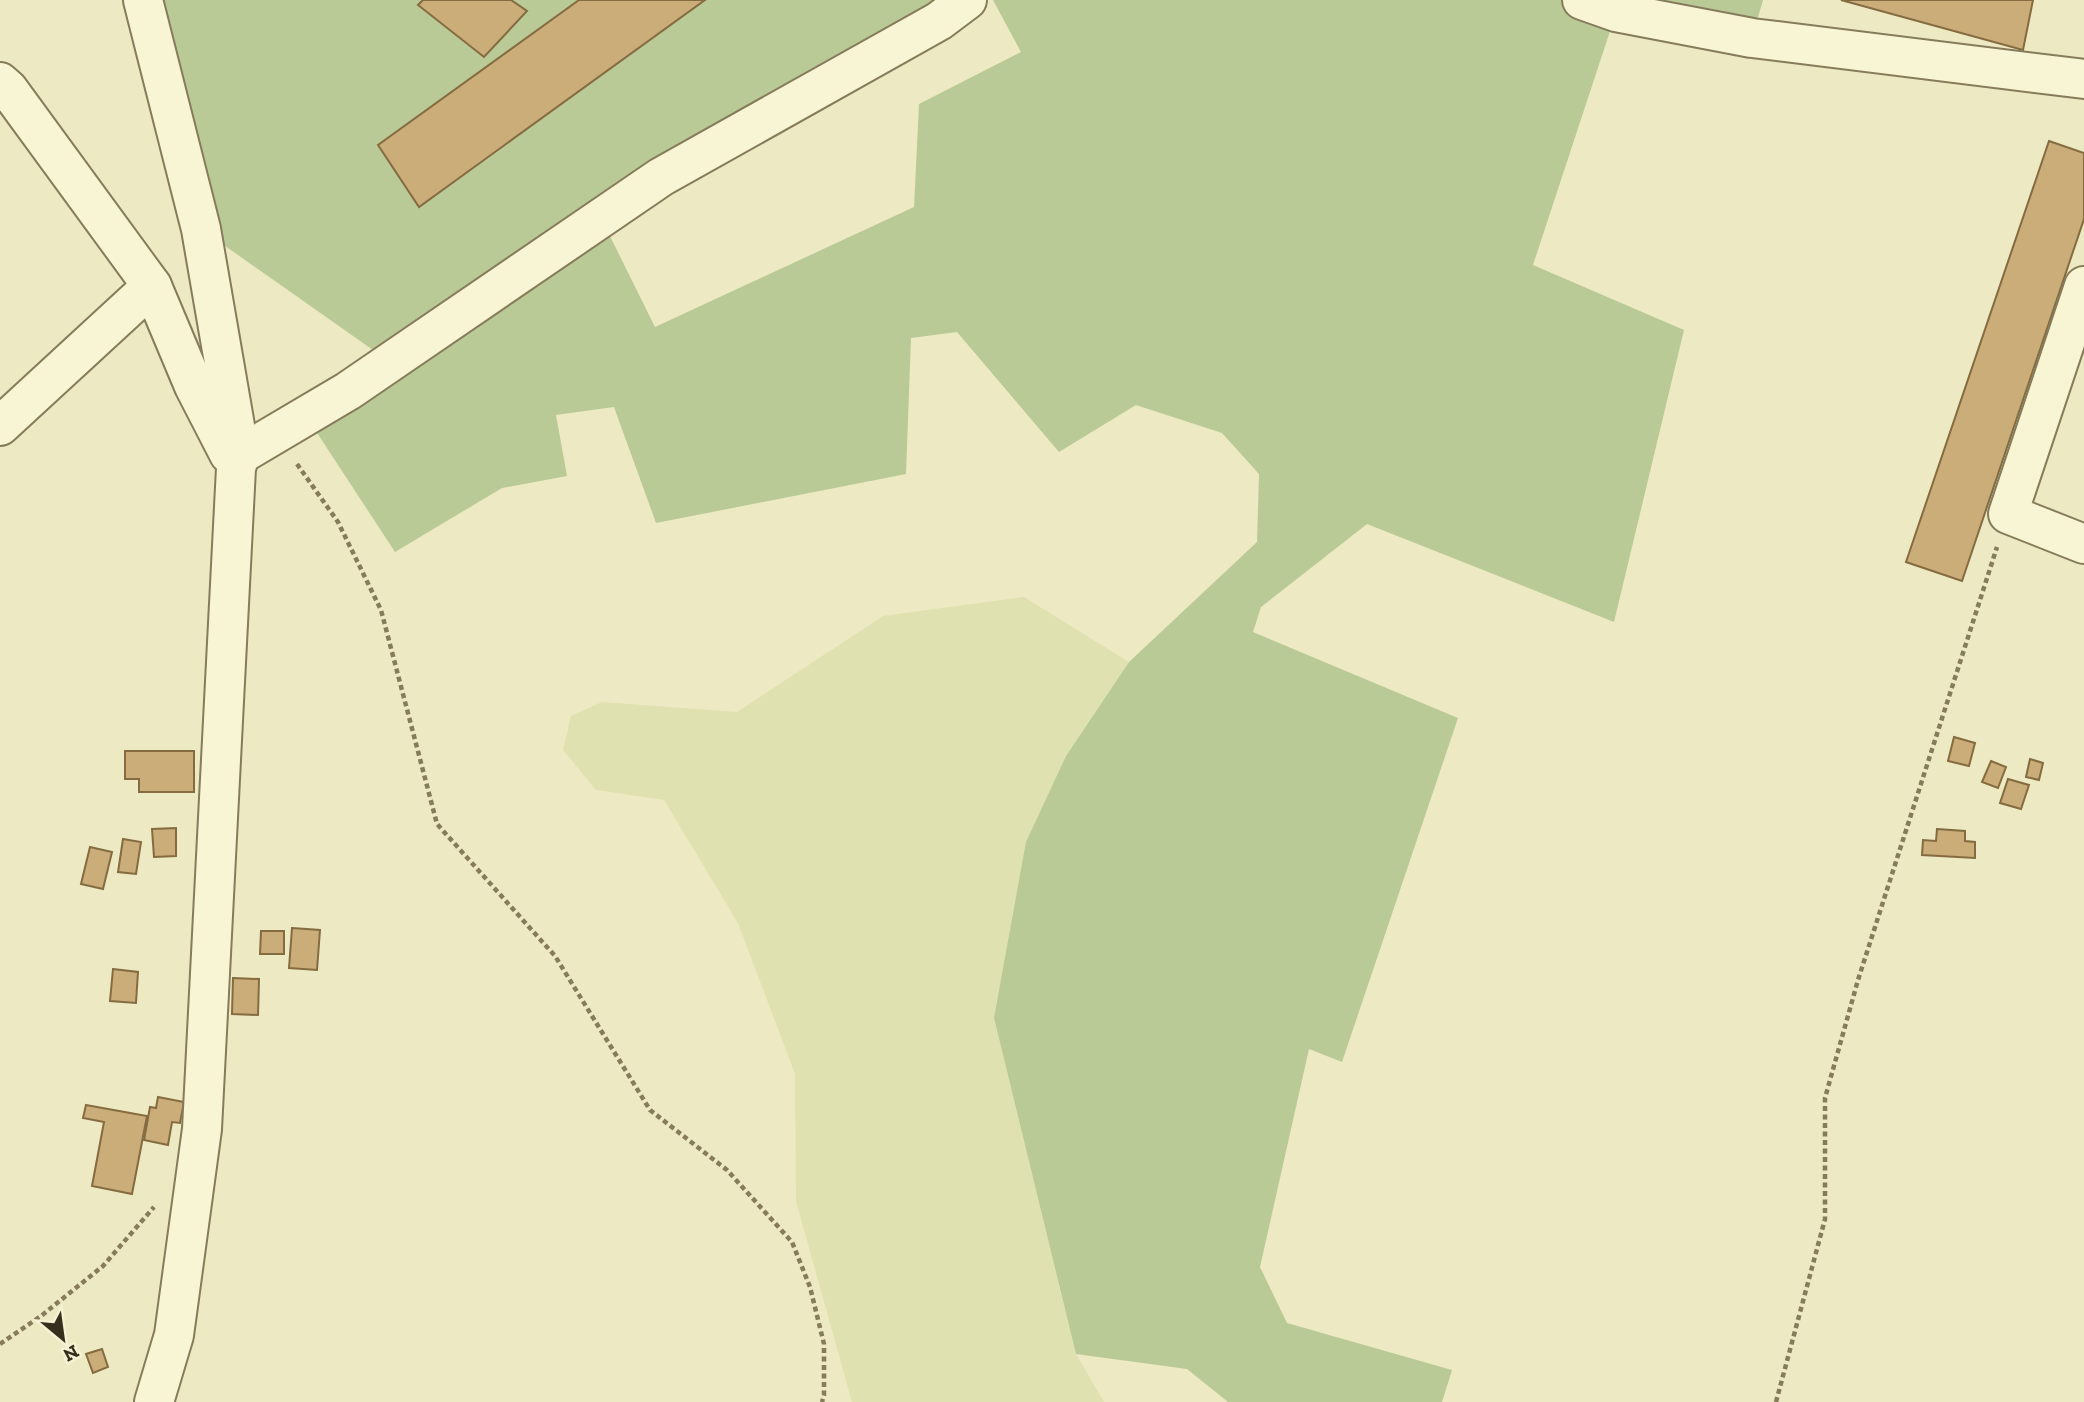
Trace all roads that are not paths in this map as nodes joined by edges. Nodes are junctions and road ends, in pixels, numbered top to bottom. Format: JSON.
{"nodes":[{"id":1,"x":143,"y":0,"type":"edge"},
{"id":2,"x":967,"y":0,"type":"edge"},
{"id":3,"x":1582,"y":0,"type":"edge"},
{"id":4,"x":2084,"y":79,"type":"edge"},
{"id":5,"x":0,"y":82,"type":"edge"},
{"id":6,"x":152,"y":286,"type":"junction"},
{"id":7,"x":2084,"y":286,"type":"edge"},
{"id":8,"x":0,"y":426,"type":"edge"},
{"id":9,"x":238,"y":462,"type":"junction"},
{"id":10,"x":2084,"y":544,"type":"edge"},
{"id":11,"x":154,"y":1402,"type":"edge"}],
"edges":[{"from":1,"to":9,"type":"street"},
{"from":2,"to":9,"type":"street"},
{"from":3,"to":4,"type":"street"},
{"from":5,"to":6,"type":"street"},
{"from":6,"to":8,"type":"street"},
{"from":6,"to":9,"type":"street"},
{"from":7,"to":10,"type":"street"},
{"from":9,"to":11,"type":"street"}]}
